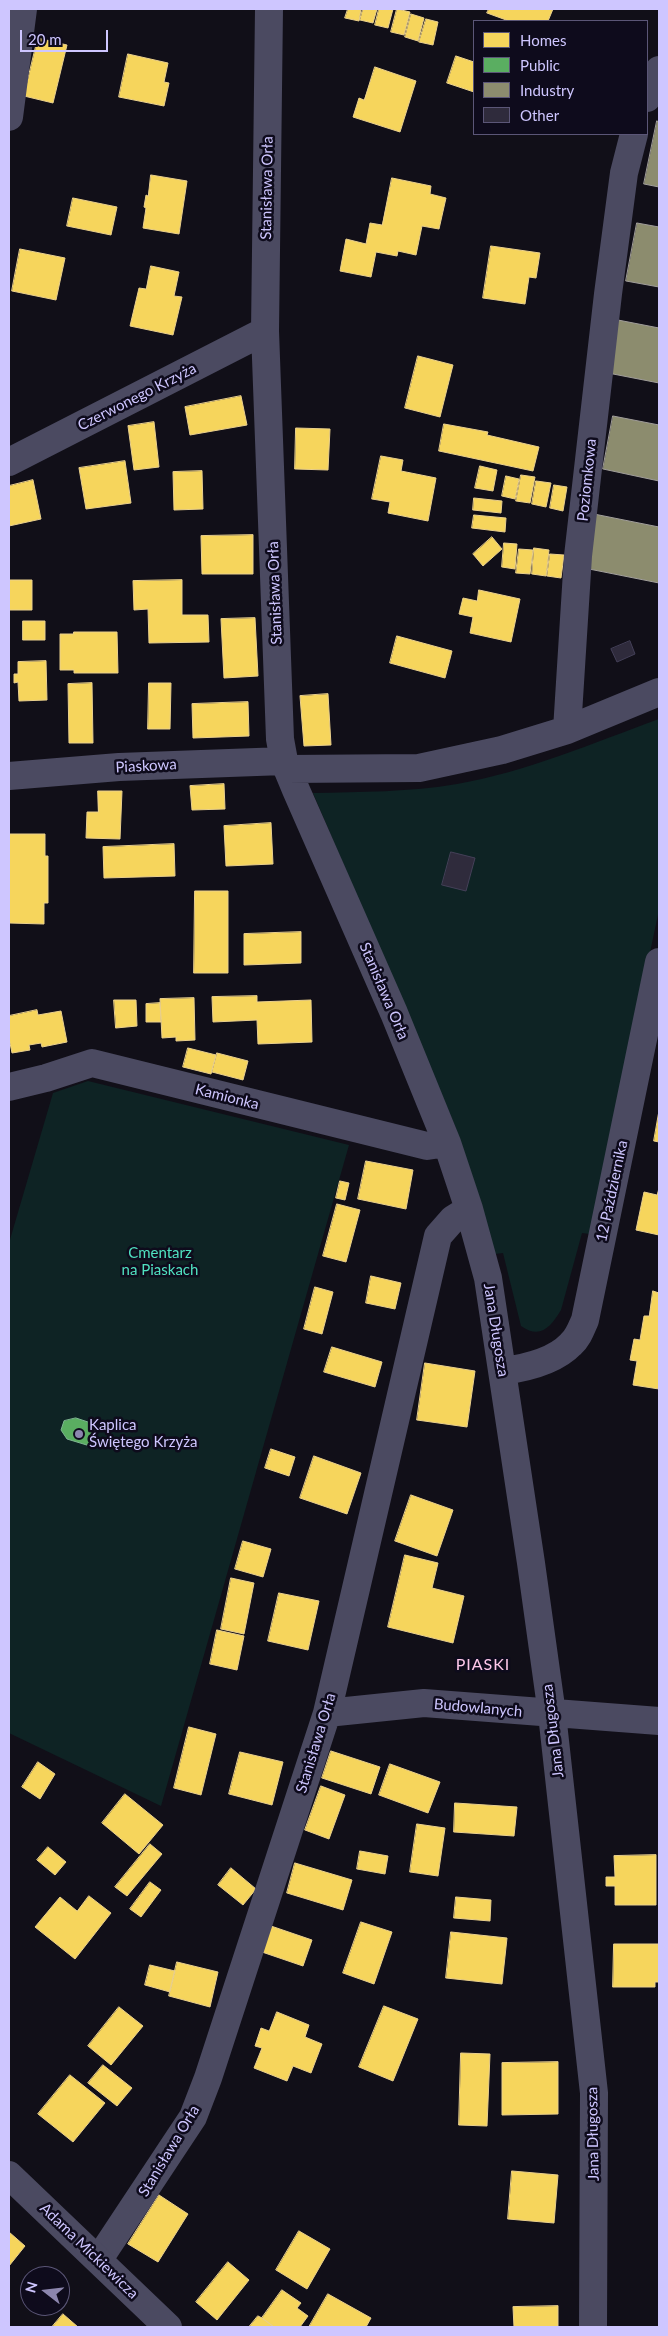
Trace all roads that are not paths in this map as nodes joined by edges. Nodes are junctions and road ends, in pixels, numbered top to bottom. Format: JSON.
{"nodes":[{"id":1,"x":23,"y":9,"type":"edge"},
{"id":2,"x":269,"y":9,"type":"edge"},
{"id":3,"x":659,"y":70,"type":"edge"},
{"id":4,"x":648,"y":96,"type":"edge"},
{"id":5,"x":9,"y":117,"type":"edge"},
{"id":6,"x":634,"y":135,"type":"edge"},
{"id":7,"x":265,"y":331,"type":"junction"},
{"id":8,"x":9,"y":462,"type":"edge"},
{"id":9,"x":659,"y":692,"type":"edge"},
{"id":10,"x":567,"y":730,"type":"junction"},
{"id":11,"x":286,"y":765,"type":"junction"},
{"id":12,"x":9,"y":776,"type":"edge"},
{"id":13,"x":659,"y":962,"type":"edge"},
{"id":14,"x":9,"y":1087,"type":"edge"},
{"id":15,"x":447,"y":1143,"type":"junction"},
{"id":16,"x":470,"y":1209,"type":"junction"},
{"id":17,"x":503,"y":1372,"type":"junction"},
{"id":18,"x":327,"y":1713,"type":"junction"},
{"id":19,"x":552,"y":1714,"type":"junction"},
{"id":20,"x":659,"y":1721,"type":"edge"},
{"id":21,"x":9,"y":2175,"type":"edge"},
{"id":22,"x":99,"y":2259,"type":"junction"},
{"id":23,"x":168,"y":2327,"type":"edge"},
{"id":24,"x":593,"y":2327,"type":"edge"}],
"edges":[{"from":1,"to":5,"type":"street"},
{"from":2,"to":7,"type":"street","name":"Stanisława Orła"},
{"from":3,"to":4,"type":"street"},
{"from":6,"to":10,"type":"street","name":"Poziomkowa"},
{"from":7,"to":8,"type":"street","name":"Czerwonego Krzyża"},
{"from":7,"to":11,"type":"street","name":"Stanisława Orła"},
{"from":9,"to":10,"type":"street"},
{"from":10,"to":11,"type":"street","name":"Piaskowa"},
{"from":11,"to":12,"type":"street","name":"Piaskowa"},
{"from":11,"to":15,"type":"street","name":"Stanisława Orła"},
{"from":13,"to":17,"type":"street","name":"12 Października"},
{"from":14,"to":15,"type":"street","name":"Kamionka"},
{"from":15,"to":16,"type":"street","name":"Jana Długosza"},
{"from":16,"to":17,"type":"street","name":"Jana Długosza"},
{"from":16,"to":18,"type":"street","name":"Stanisława Orła"},
{"from":17,"to":19,"type":"street","name":"Jana Długosza"},
{"from":18,"to":19,"type":"street","name":"Budowlanych"},
{"from":18,"to":22,"type":"street","name":"Stanisława Orła"},
{"from":19,"to":20,"type":"street","name":"Budowlanych"},
{"from":19,"to":24,"type":"street","name":"Jana Długosza"},
{"from":21,"to":22,"type":"street","name":"Adama Mickiewicza"},
{"from":22,"to":23,"type":"street","name":"Adama Mickiewicza"}]}
